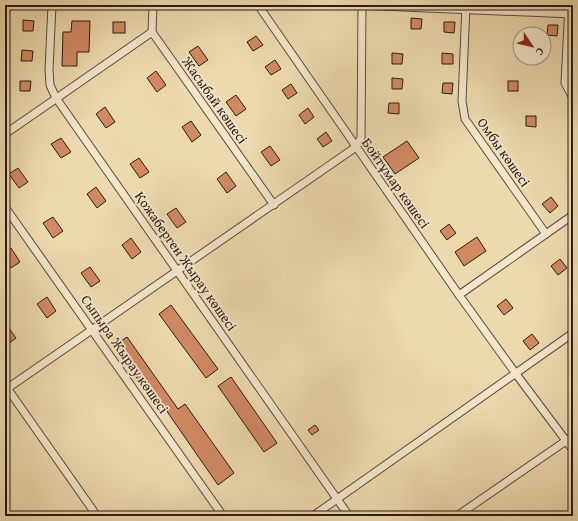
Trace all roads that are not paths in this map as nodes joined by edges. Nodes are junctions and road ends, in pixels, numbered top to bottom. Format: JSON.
{"nodes":[{"id":1,"x":52,"y":5,"type":"edge"},
{"id":2,"x":153,"y":5,"type":"edge"},
{"id":3,"x":258,"y":5,"type":"edge"},
{"id":4,"x":355,"y":5,"type":"edge"},
{"id":5,"x":362,"y":5,"type":"edge"},
{"id":6,"x":569,"y":5,"type":"edge"},
{"id":7,"x":466,"y":7,"type":"edge"},
{"id":8,"x":571,"y":14,"type":"edge"},
{"id":9,"x":152,"y":32,"type":"junction"},
{"id":10,"x":56,"y":98,"type":"junction"},
{"id":11,"x":573,"y":98,"type":"edge"},
{"id":12,"x":5,"y":134,"type":"edge"},
{"id":13,"x":356,"y":148,"type":"junction"},
{"id":14,"x":274,"y":205,"type":"junction"},
{"id":15,"x":5,"y":207,"type":"edge"},
{"id":16,"x":573,"y":215,"type":"edge"},
{"id":17,"x":546,"y":234,"type":"junction"},
{"id":18,"x":177,"y":272,"type":"junction"},
{"id":19,"x":459,"y":295,"type":"junction"},
{"id":20,"x":92,"y":330,"type":"junction"},
{"id":21,"x":573,"y":333,"type":"edge"},
{"id":22,"x":516,"y":374,"type":"junction"},
{"id":23,"x":6,"y":388,"type":"edge"},
{"id":24,"x":570,"y":438,"type":"edge"},
{"id":25,"x":573,"y":450,"type":"edge"},
{"id":26,"x":337,"y":499,"type":"junction"},
{"id":27,"x":97,"y":516,"type":"edge"},
{"id":28,"x":223,"y":516,"type":"edge"},
{"id":29,"x":313,"y":516,"type":"edge"},
{"id":30,"x":349,"y":516,"type":"edge"},
{"id":31,"x":457,"y":516,"type":"edge"}],
"edges":[{"from":1,"to":10,"type":"street","name":"Қожаберген Жырау көшесі"},
{"from":2,"to":9,"type":"street"},
{"from":3,"to":13,"type":"street","name":"Бойтұмар көшесі"},
{"from":4,"to":5,"type":"street"},
{"from":5,"to":7,"type":"street"},
{"from":5,"to":13,"type":"street"},
{"from":6,"to":8,"type":"street"},
{"from":7,"to":8,"type":"street"},
{"from":7,"to":17,"type":"street","name":"Омбы көшесі"},
{"from":8,"to":11,"type":"street"},
{"from":9,"to":10,"type":"street"},
{"from":9,"to":14,"type":"street","name":"Жасыбай көшесі"},
{"from":10,"to":12,"type":"street"},
{"from":10,"to":18,"type":"street","name":"Қожаберген Жырау көшесі"},
{"from":13,"to":14,"type":"street"},
{"from":13,"to":19,"type":"street","name":"Бойтұмар көшесі"},
{"from":14,"to":18,"type":"street"},
{"from":15,"to":20,"type":"street","name":"Сыпыра Жырау көшесі"},
{"from":16,"to":17,"type":"street"},
{"from":17,"to":19,"type":"street"},
{"from":18,"to":20,"type":"street"},
{"from":18,"to":26,"type":"street","name":"Қожаберген Жырау көшесі"},
{"from":19,"to":22,"type":"street","name":"Бойтұмар көшесі"},
{"from":20,"to":23,"type":"street"},
{"from":20,"to":28,"type":"street","name":"Сыпыра Жырау көшесі"},
{"from":21,"to":22,"type":"street"},
{"from":22,"to":24,"type":"street","name":"Бойтұмар көшесі"},
{"from":22,"to":26,"type":"street"},
{"from":23,"to":27,"type":"street"},
{"from":24,"to":25,"type":"street","name":"Бойтұмар көшесі"},
{"from":24,"to":31,"type":"street"},
{"from":26,"to":29,"type":"street"},
{"from":26,"to":30,"type":"street","name":"Қожаберген Жырау көшесі"}]}
